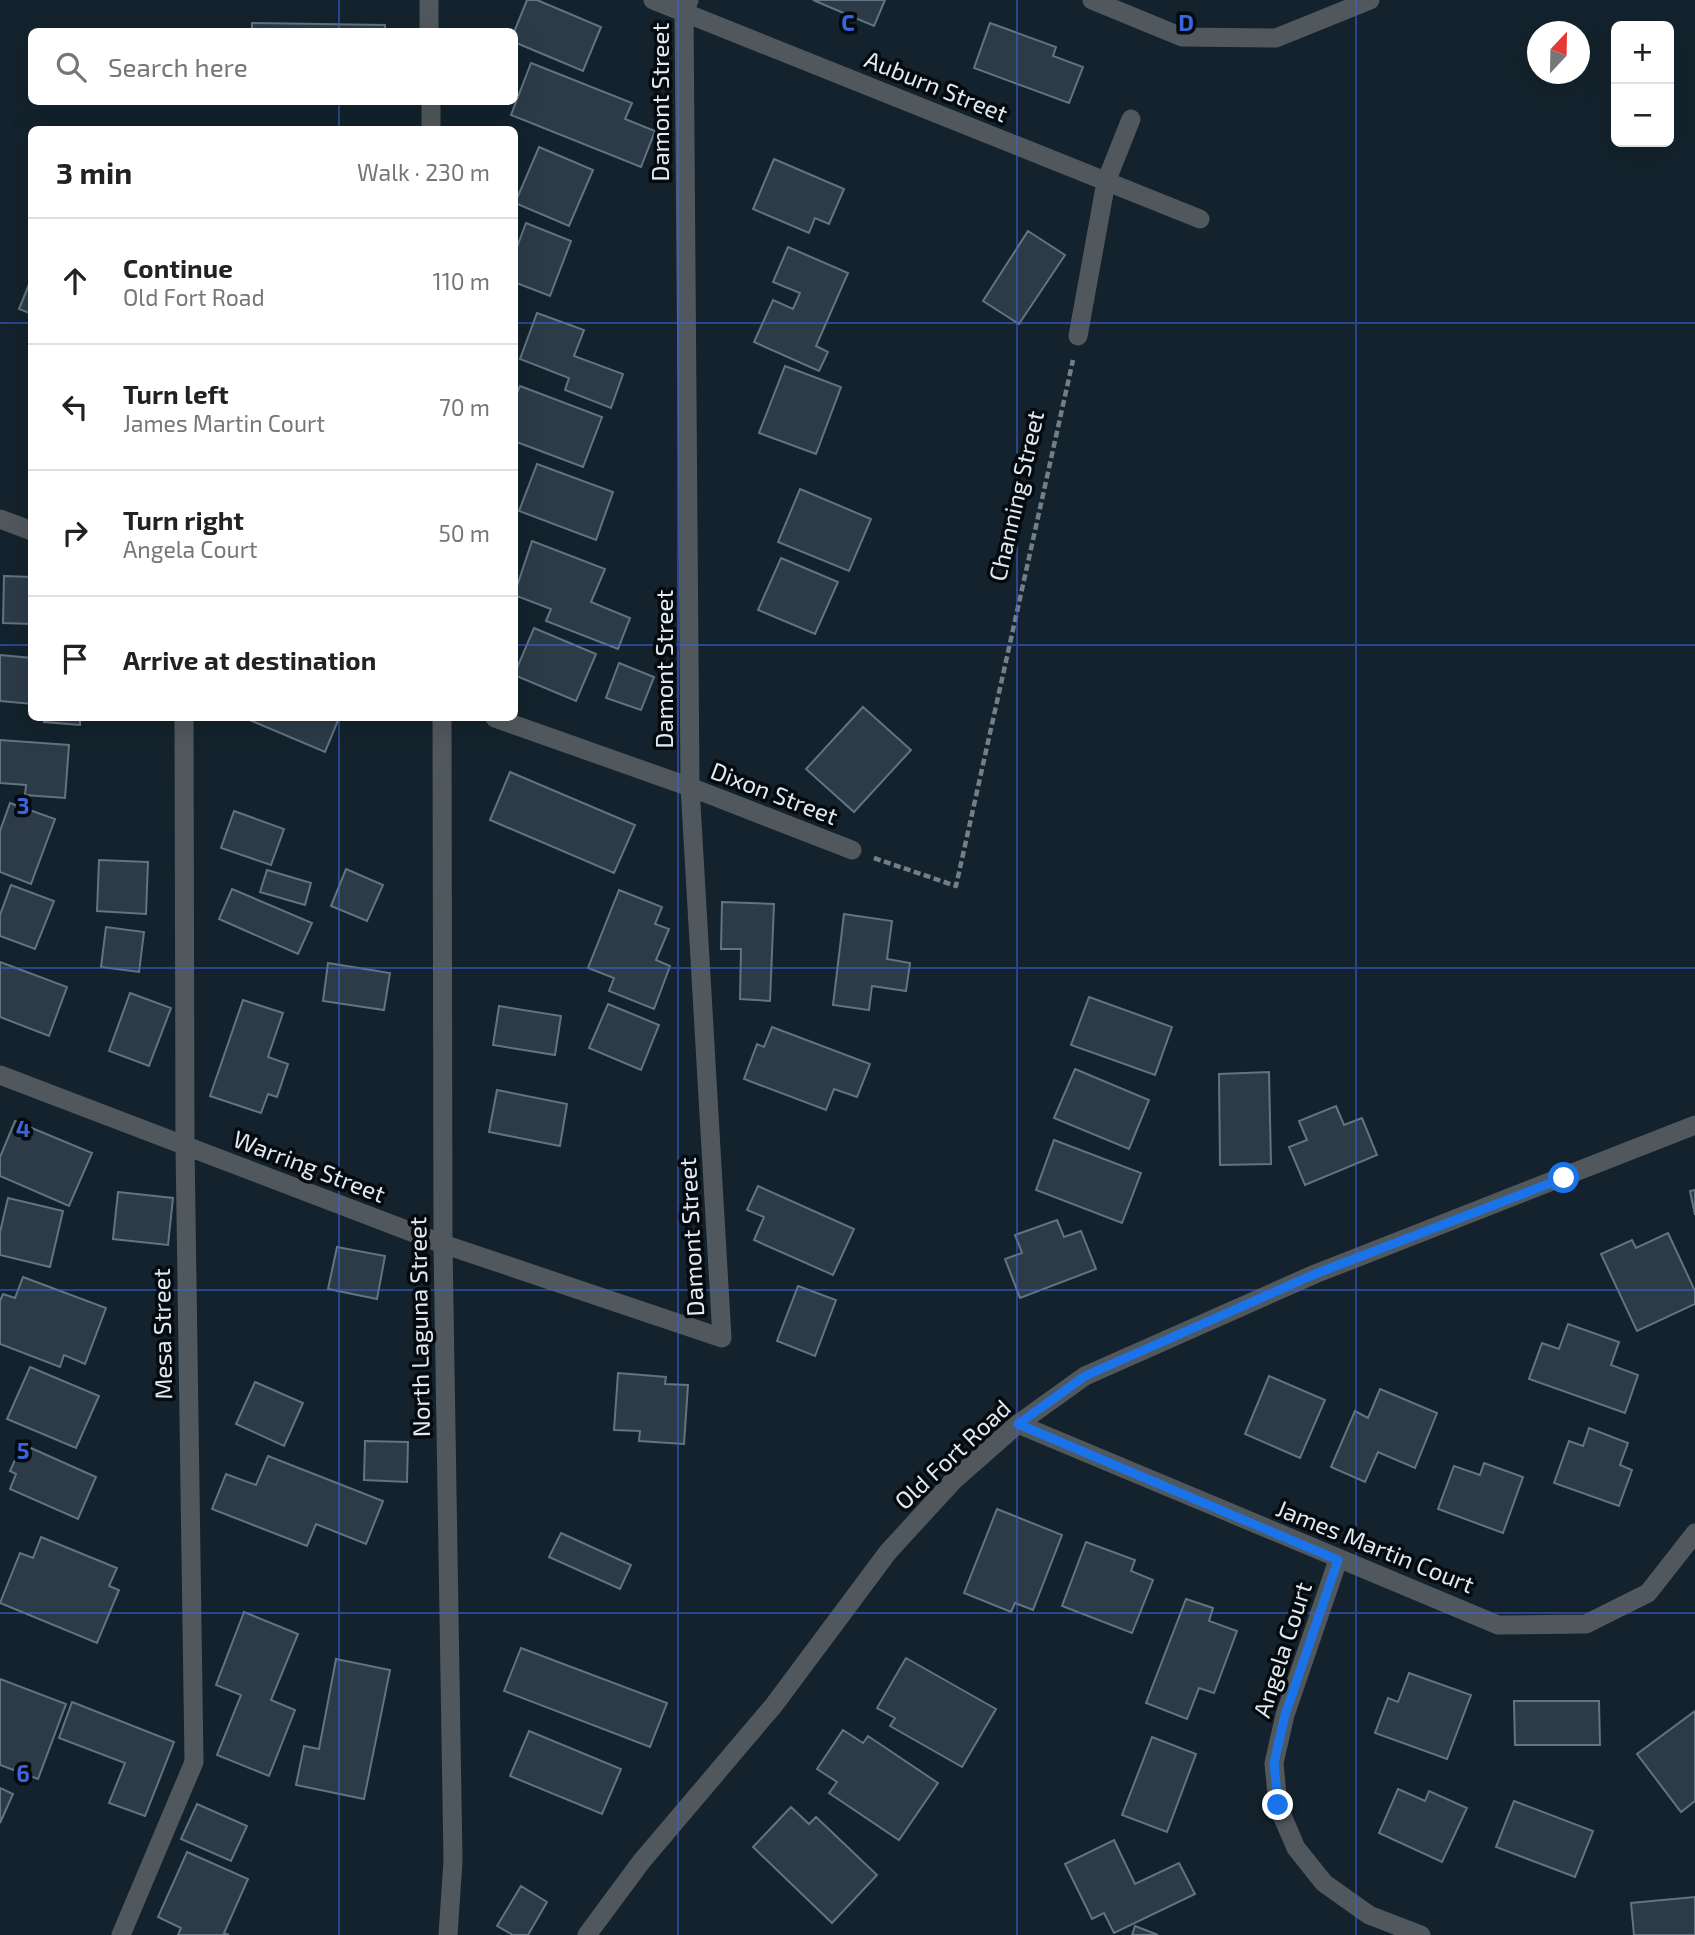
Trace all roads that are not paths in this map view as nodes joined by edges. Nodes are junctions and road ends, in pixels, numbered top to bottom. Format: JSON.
{"nodes":[{"id":1,"x":429,"y":0,"type":"edge"},
{"id":2,"x":653,"y":0,"type":"edge"},
{"id":3,"x":1092,"y":0,"type":"edge"},
{"id":4,"x":1370,"y":0,"type":"edge"},
{"id":5,"x":686,"y":6,"type":"edge"},
{"id":6,"x":429,"y":28,"type":"edge"},
{"id":7,"x":431,"y":105,"type":"edge"},
{"id":8,"x":1131,"y":119,"type":"dead end"},
{"id":9,"x":431,"y":126,"type":"edge"},
{"id":10,"x":1106,"y":182,"type":"junction"},
{"id":11,"x":1200,"y":219,"type":"dead end"},
{"id":12,"x":1078,"y":336,"type":"road end"},
{"id":13,"x":0,"y":519,"type":"edge"},
{"id":14,"x":28,"y":530,"type":"edge"},
{"id":15,"x":184,"y":721,"type":"edge"},
{"id":16,"x":442,"y":721,"type":"edge"},
{"id":17,"x":503,"y":721,"type":"edge"},
{"id":18,"x":690,"y":787,"type":"junction"},
{"id":19,"x":852,"y":850,"type":"road end"},
{"id":20,"x":0,"y":1075,"type":"edge"},
{"id":21,"x":1695,"y":1125,"type":"edge"},
{"id":22,"x":185,"y":1145,"type":"junction"},
{"id":23,"x":443,"y":1244,"type":"junction"},
{"id":24,"x":722,"y":1338,"type":"joint"},
{"id":25,"x":1018,"y":1424,"type":"junction"},
{"id":26,"x":1695,"y":1532,"type":"edge"},
{"id":27,"x":1338,"y":1560,"type":"junction"},
{"id":28,"x":121,"y":1935,"type":"edge"},
{"id":29,"x":448,"y":1935,"type":"edge"},
{"id":30,"x":587,"y":1935,"type":"edge"},
{"id":31,"x":1421,"y":1935,"type":"edge"}],
"edges":[{"from":1,"to":6,"type":"street"},
{"from":2,"to":5,"type":"street","name":"Auburn Street"},
{"from":3,"to":4,"type":"street"},
{"from":5,"to":10,"type":"street","name":"Auburn Street"},
{"from":5,"to":18,"type":"street","name":"Damont Street"},
{"from":7,"to":9,"type":"street"},
{"from":8,"to":10,"type":"street"},
{"from":10,"to":11,"type":"street","name":"Auburn Street"},
{"from":10,"to":12,"type":"street"},
{"from":13,"to":14,"type":"street"},
{"from":15,"to":22,"type":"street","name":"Mesa Street"},
{"from":16,"to":23,"type":"street","name":"North Laguna Street"},
{"from":17,"to":18,"type":"street","name":"Dixon Street"},
{"from":18,"to":19,"type":"street","name":"Dixon Street"},
{"from":18,"to":24,"type":"street","name":"Damont Street"},
{"from":20,"to":22,"type":"street","name":"Warring Street"},
{"from":21,"to":25,"type":"street","name":"Old Fort Road"},
{"from":22,"to":23,"type":"street","name":"Warring Street"},
{"from":22,"to":28,"type":"street","name":"Mesa Street"},
{"from":23,"to":24,"type":"street","name":"Warring Street"},
{"from":23,"to":29,"type":"street","name":"North Laguna Street"},
{"from":25,"to":27,"type":"street","name":"James Martin Court"},
{"from":25,"to":30,"type":"street","name":"Old Fort Road"},
{"from":26,"to":27,"type":"street","name":"James Martin Court"},
{"from":27,"to":31,"type":"street","name":"Angela Court"}]}
